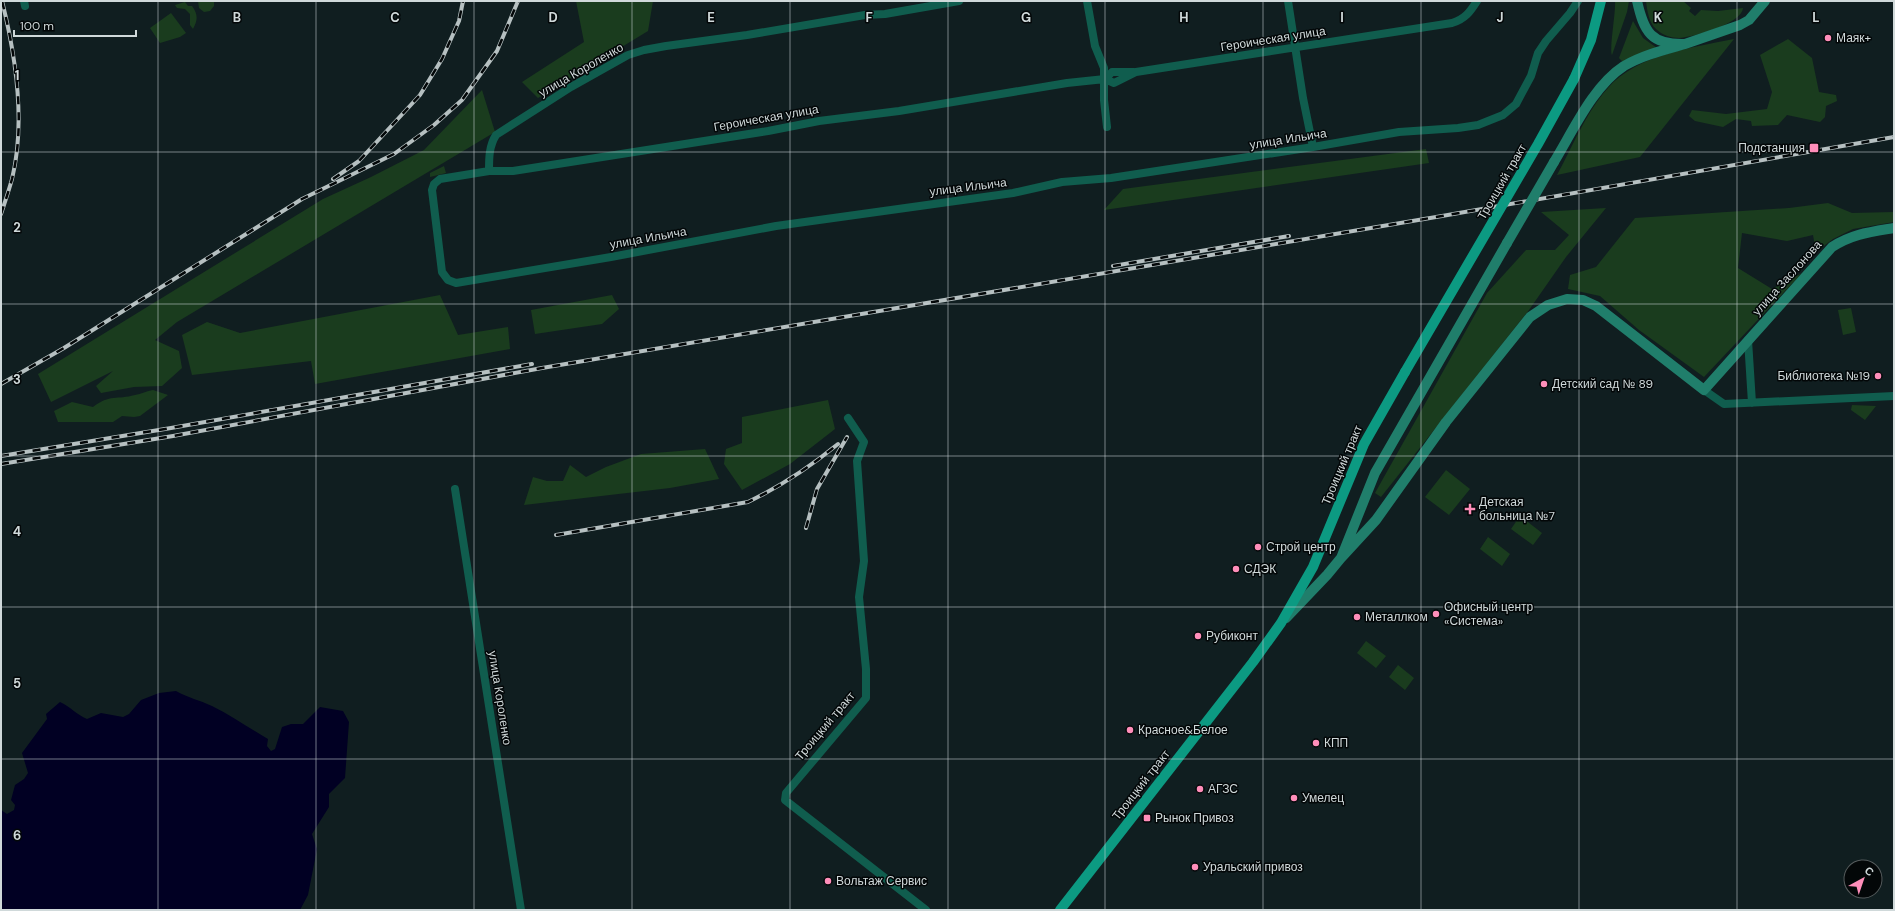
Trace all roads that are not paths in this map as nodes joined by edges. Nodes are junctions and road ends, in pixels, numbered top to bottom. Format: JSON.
{"nodes":[{"id":1,"x":958,"y":1,"type":"edge"},
{"id":2,"x":1087,"y":1,"type":"edge"},
{"id":3,"x":1288,"y":1,"type":"edge"},
{"id":4,"x":1477,"y":1,"type":"edge"},
{"id":5,"x":1578,"y":1,"type":"edge"},
{"id":6,"x":1601,"y":1,"type":"edge"},
{"id":7,"x":1637,"y":1,"type":"edge"},
{"id":8,"x":1765,"y":1,"type":"edge"},
{"id":9,"x":1685,"y":44,"type":"junction"},
{"id":10,"x":1296,"y":47,"type":"junction"},
{"id":11,"x":1104,"y":79,"type":"junction"},
{"id":12,"x":1106,"y":127,"type":"dead end"},
{"id":13,"x":1313,"y":147,"type":"junction"},
{"id":14,"x":489,"y":170,"type":"junction"},
{"id":15,"x":434,"y":184,"type":"joint"},
{"id":16,"x":1894,"y":228,"type":"edge"},
{"id":17,"x":1748,"y":340,"type":"junction"},
{"id":18,"x":1704,"y":390,"type":"junction"},
{"id":19,"x":1894,"y":396,"type":"edge"},
{"id":20,"x":1752,"y":403,"type":"junction"},
{"id":21,"x":848,"y":418,"type":"dead end"},
{"id":22,"x":456,"y":489,"type":"dead end"},
{"id":23,"x":1360,"y":509,"type":"junction"},
{"id":24,"x":1376,"y":520,"type":"junction"},
{"id":25,"x":1341,"y":558,"type":"junction"},
{"id":26,"x":1281,"y":623,"type":"junction"},
{"id":27,"x":521,"y":910,"type":"edge"},
{"id":28,"x":926,"y":910,"type":"edge"},
{"id":29,"x":1060,"y":910,"type":"edge"}],
"edges":[{"from":1,"to":14,"type":"street","name":"улица Короленко"},
{"from":2,"to":11,"type":"street"},
{"from":3,"to":10,"type":"street"},
{"from":4,"to":10,"type":"street","name":"Героическая улица"},
{"from":5,"to":13,"type":"street","name":"улица Ильича"},
{"from":6,"to":26,"type":"main road","name":"Троицкий тракт","bridge":true},
{"from":7,"to":9,"type":"main road"},
{"from":8,"to":9,"type":"main road"},
{"from":9,"to":23,"type":"main road","bridge":true},
{"from":10,"to":11,"type":"street","name":"Героическая улица"},
{"from":10,"to":13,"type":"street"},
{"from":11,"to":12,"type":"street"},
{"from":11,"to":14,"type":"street","name":"Героическая улица"},
{"from":13,"to":15,"type":"street","name":"улица Ильича"},
{"from":14,"to":15,"type":"street","name":"Героическая улица"},
{"from":16,"to":17,"type":"main road","name":"улица Заслонова"},
{"from":17,"to":18,"type":"main road","name":"улица Заслонова"},
{"from":17,"to":20,"type":"street"},
{"from":18,"to":20,"type":"street"},
{"from":18,"to":24,"type":"main road"},
{"from":19,"to":20,"type":"street"},
{"from":21,"to":28,"type":"street","name":"Троицкий тракт"},
{"from":22,"to":27,"type":"street","name":"улица Короленко"},
{"from":23,"to":24,"type":"main road"},
{"from":23,"to":25,"type":"main road"},
{"from":24,"to":25,"type":"main road"},
{"from":25,"to":26,"type":"main road"},
{"from":26,"to":29,"type":"main road","name":"Троицкий тракт"}]}
